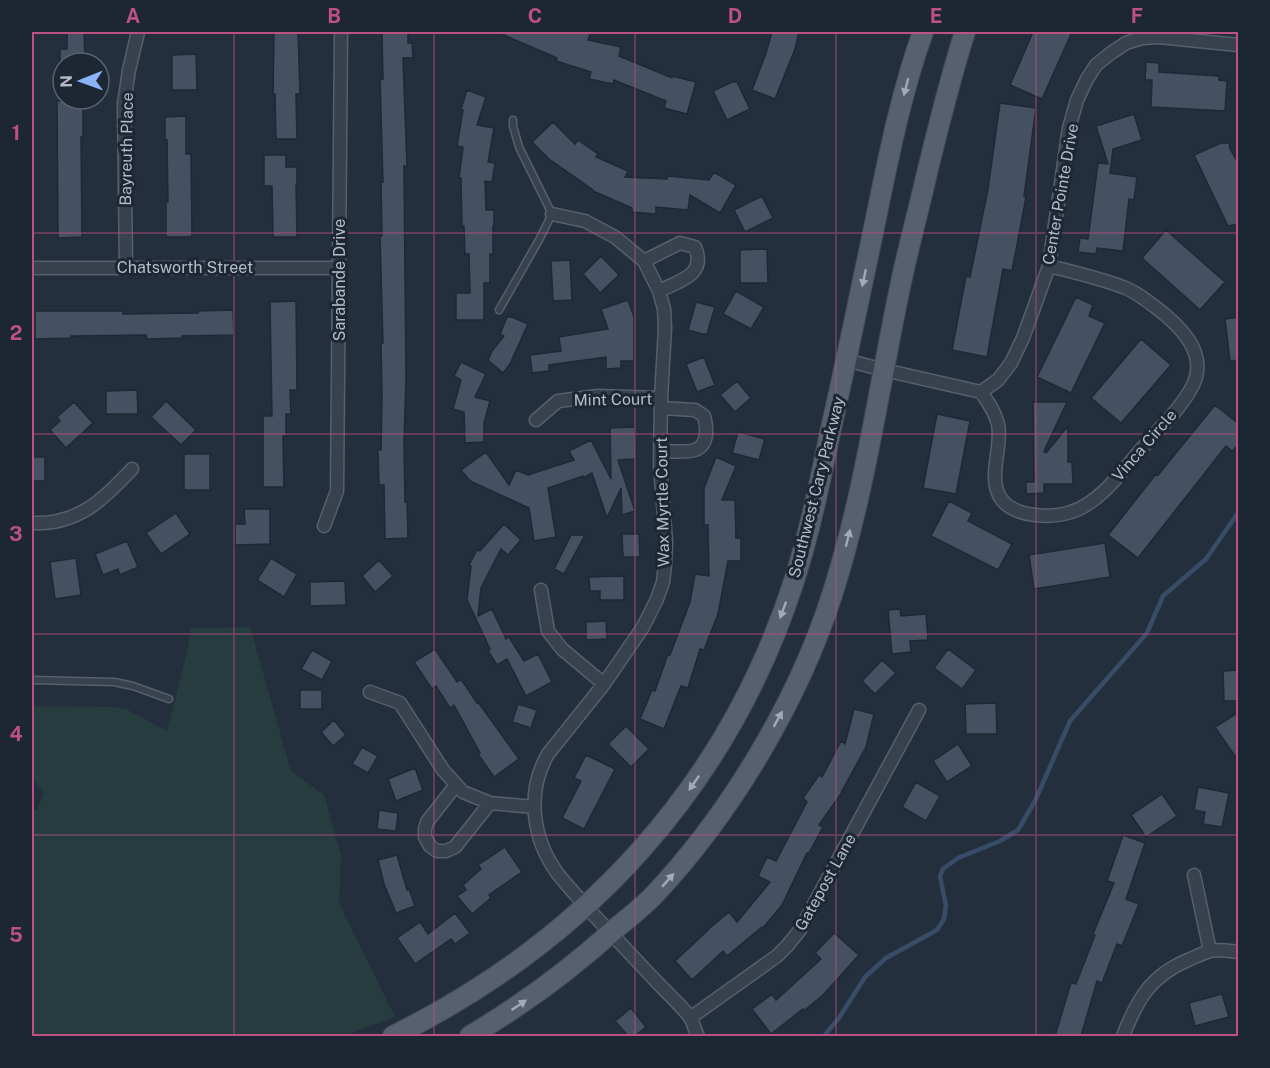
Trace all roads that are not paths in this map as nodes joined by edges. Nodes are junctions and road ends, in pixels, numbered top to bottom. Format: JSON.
{"nodes":[{"id":1,"x":138,"y":32,"type":"edge"},
{"id":2,"x":340,"y":32,"type":"edge"},
{"id":3,"x":923,"y":32,"type":"edge"},
{"id":4,"x":965,"y":32,"type":"edge"},
{"id":5,"x":1239,"y":45,"type":"edge"},
{"id":6,"x":513,"y":120,"type":"dead end"},
{"id":7,"x":552,"y":214,"type":"junction"},
{"id":8,"x":644,"y":261,"type":"junction"},
{"id":9,"x":1049,"y":266,"type":"junction"},
{"id":10,"x":126,"y":267,"type":"junction"},
{"id":11,"x":32,"y":268,"type":"edge"},
{"id":12,"x":339,"y":268,"type":"junction"},
{"id":13,"x":659,"y":291,"type":"junction"},
{"id":14,"x":499,"y":310,"type":"dead end"},
{"id":15,"x":846,"y":360,"type":"junction"},
{"id":16,"x":884,"y":370,"type":"junction"},
{"id":17,"x":981,"y":392,"type":"junction"},
{"id":18,"x":661,"y":403,"type":"junction"},
{"id":19,"x":536,"y":420,"type":"dead end"},
{"id":20,"x":660,"y":451,"type":"junction"},
{"id":21,"x":132,"y":469,"type":"dead end"},
{"id":22,"x":32,"y":523,"type":"edge"},
{"id":23,"x":324,"y":526,"type":"dead end"},
{"id":24,"x":541,"y":590,"type":"dead end"},
{"id":25,"x":32,"y":681,"type":"edge"},
{"id":26,"x":604,"y":684,"type":"junction"},
{"id":27,"x":370,"y":692,"type":"dead end"},
{"id":28,"x":169,"y":699,"type":"dead end"},
{"id":29,"x":919,"y":710,"type":"dead end"},
{"id":30,"x":456,"y":785,"type":"junction"},
{"id":31,"x":490,"y":803,"type":"junction"},
{"id":32,"x":534,"y":807,"type":"junction"},
{"id":33,"x":1194,"y":875,"type":"dead end"},
{"id":34,"x":587,"y":906,"type":"junction"},
{"id":35,"x":611,"y":933,"type":"junction"},
{"id":36,"x":1210,"y":951,"type":"junction"},
{"id":37,"x":1239,"y":952,"type":"edge"},
{"id":38,"x":690,"y":1018,"type":"junction"},
{"id":39,"x":393,"y":1036,"type":"edge"},
{"id":40,"x":470,"y":1036,"type":"edge"},
{"id":41,"x":698,"y":1036,"type":"edge"},
{"id":42,"x":1123,"y":1036,"type":"edge"}],
"edges":[{"from":1,"to":10,"type":"street","name":"Bayreuth Place"},
{"from":2,"to":12,"type":"street","name":"Sarabande Drive"},
{"from":3,"to":15,"type":"main road","name":"Southwest Cary Parkway","one_way":true},
{"from":4,"to":16,"type":"main road"},
{"from":5,"to":9,"type":"street","name":"Center Pointe Drive"},
{"from":6,"to":7,"type":"lane"},
{"from":7,"to":8,"type":"street","name":"Wax Myrtle Court"},
{"from":7,"to":14,"type":"lane"},
{"from":8,"to":13,"type":"street","name":"Wax Myrtle Court"},
{"from":8,"to":13,"type":"street"},
{"from":9,"to":17,"type":"street","name":"Center Pointe Drive"},
{"from":9,"to":17,"type":"street","name":"Vinca Circle"},
{"from":10,"to":11,"type":"street","name":"Chatsworth Street"},
{"from":10,"to":12,"type":"street","name":"Chatsworth Street"},
{"from":12,"to":23,"type":"street","name":"Sarabande Drive"},
{"from":13,"to":18,"type":"street","name":"Wax Myrtle Court"},
{"from":15,"to":16,"type":"street"},
{"from":15,"to":34,"type":"main road","name":"Southwest Cary Parkway","one_way":true},
{"from":16,"to":17,"type":"street"},
{"from":35,"to":16,"type":"main road","one_way":true},
{"from":18,"to":19,"type":"street","name":"Mint Court"},
{"from":18,"to":20,"type":"street","name":"Wax Myrtle Court"},
{"from":18,"to":20,"type":"street","name":"Mint Court"},
{"from":20,"to":26,"type":"street","name":"Wax Myrtle Court"},
{"from":21,"to":22,"type":"street"},
{"from":24,"to":26,"type":"street"},
{"from":25,"to":28,"type":"lane"},
{"from":26,"to":32,"type":"street","name":"Wax Myrtle Court"},
{"from":27,"to":30,"type":"street"},
{"from":29,"to":38,"type":"street","name":"Gatepost Lane"},
{"from":30,"to":31,"type":"street"},
{"from":30,"to":31,"type":"street"},
{"from":31,"to":32,"type":"street"},
{"from":32,"to":34,"type":"street","name":"Wax Myrtle Court"},
{"from":33,"to":36,"type":"street"},
{"from":34,"to":35,"type":"street","name":"Wax Myrtle Court"},
{"from":34,"to":39,"type":"main road","name":"Southwest Cary Parkway"},
{"from":35,"to":38,"type":"street","name":"Wax Myrtle Court"},
{"from":40,"to":35,"type":"main road","one_way":true},
{"from":36,"to":37,"type":"street"},
{"from":36,"to":42,"type":"street"},
{"from":38,"to":41,"type":"street","name":"Wax Myrtle Court"}]}
